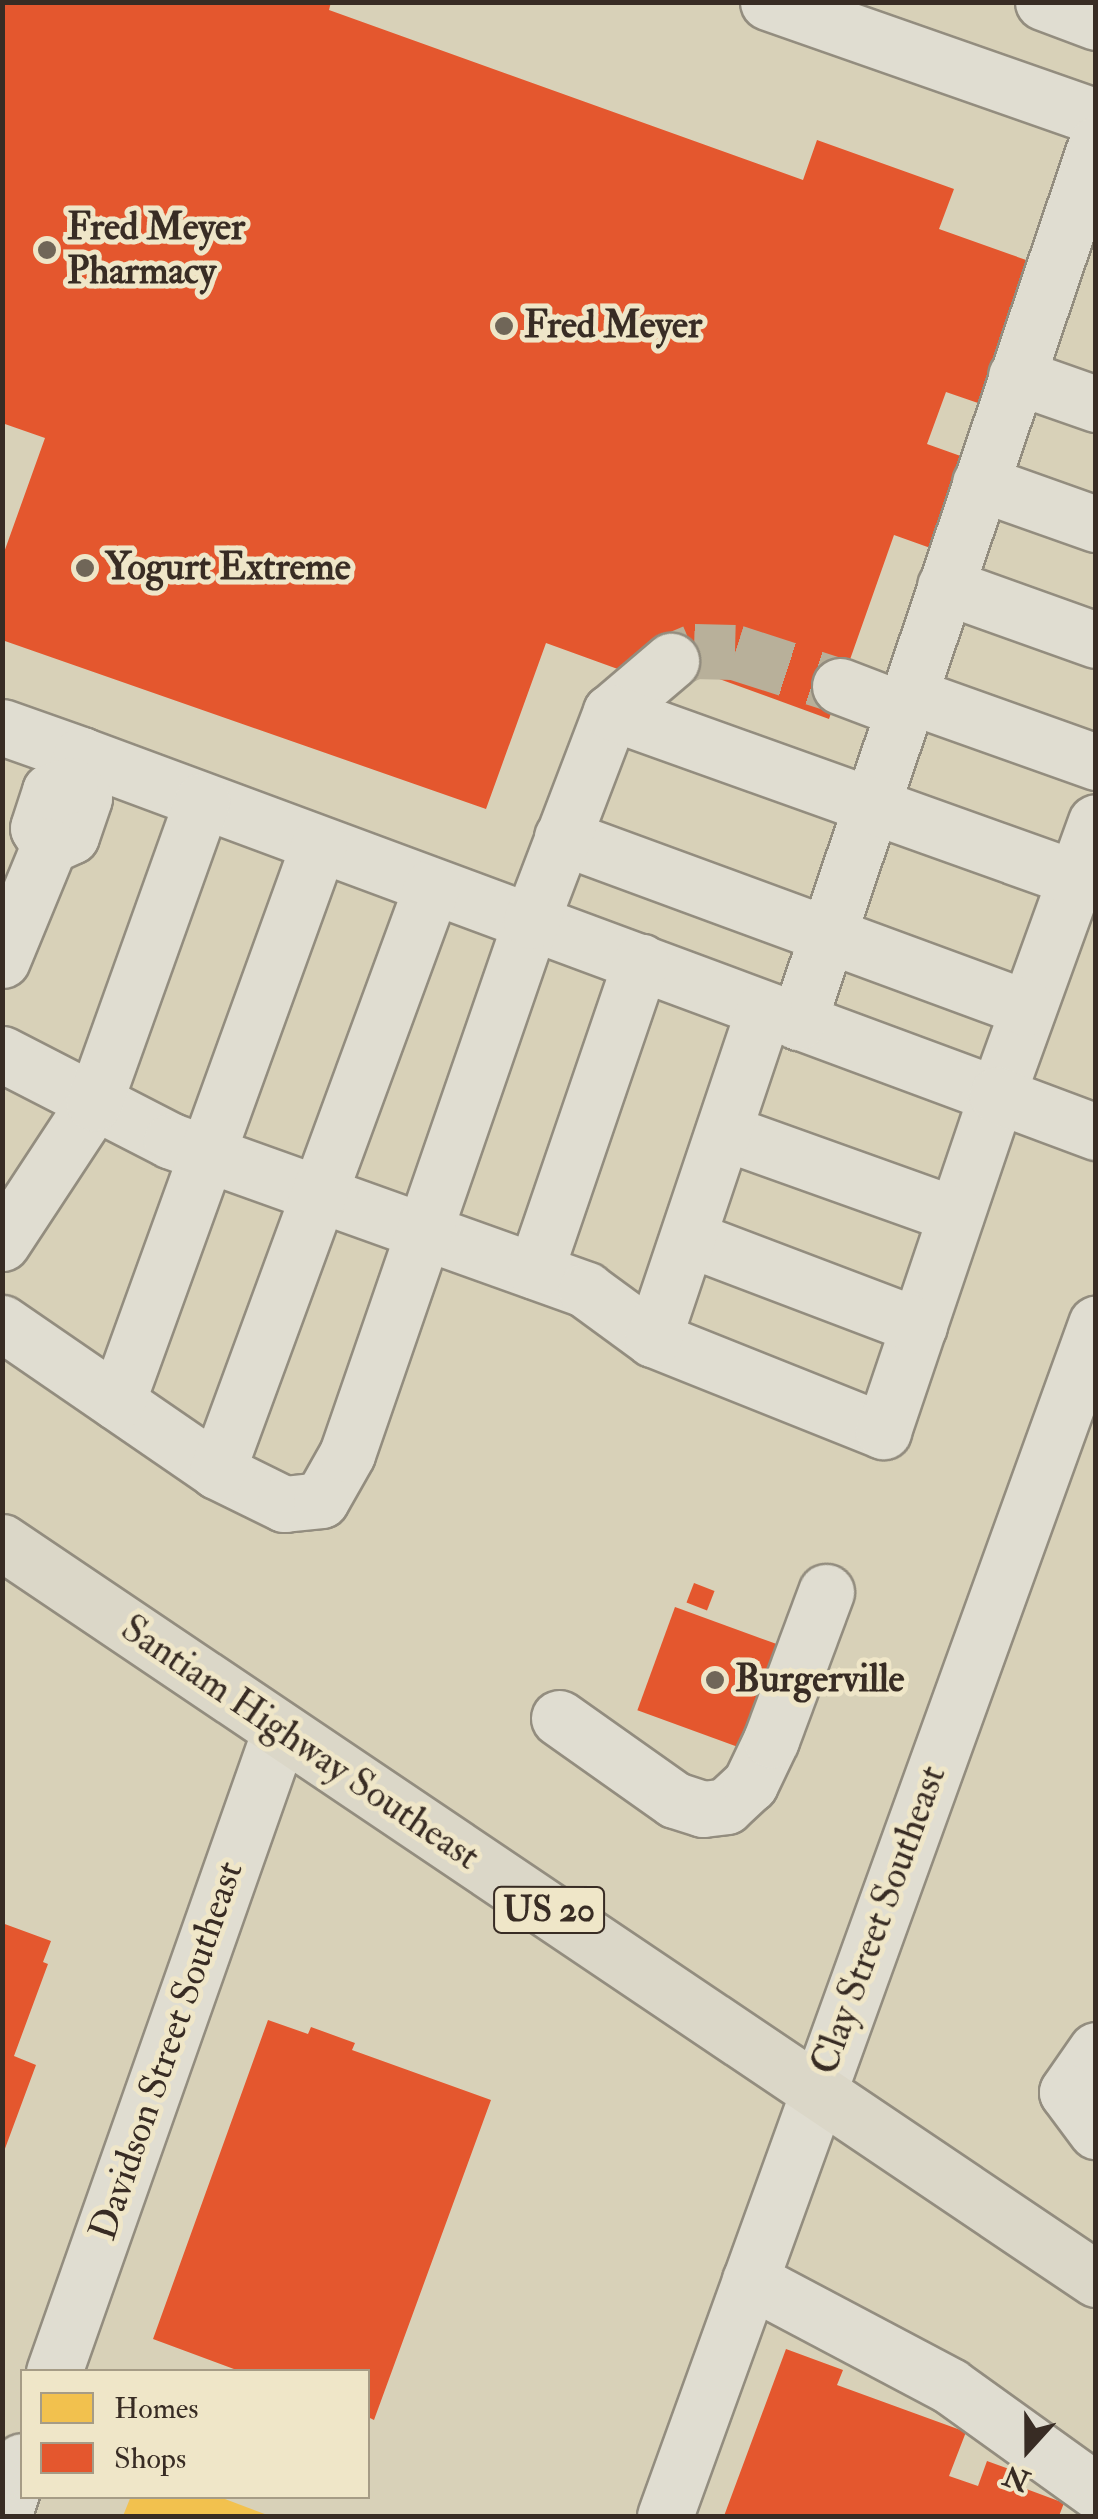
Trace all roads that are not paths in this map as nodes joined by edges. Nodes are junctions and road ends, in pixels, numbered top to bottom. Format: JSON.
{"nodes":[{"id":1,"x":768,"y":2,"type":"edge"},
{"id":2,"x":1043,"y":2,"type":"edge"},
{"id":3,"x":1096,"y":22,"type":"edge"},
{"id":4,"x":1096,"y":116,"type":"edge"},
{"id":5,"x":1096,"y":144,"type":"edge"},
{"id":6,"x":1016,"y":376,"type":"junction"},
{"id":7,"x":1096,"y":404,"type":"edge"},
{"id":8,"x":980,"y":484,"type":"junction"},
{"id":9,"x":1096,"y":524,"type":"edge"},
{"id":10,"x":945,"y":586,"type":"junction"},
{"id":11,"x":1096,"y":640,"type":"edge"},
{"id":12,"x":671,"y":661,"type":"tunnel mouth"},
{"id":13,"x":840,"y":686,"type":"tunnel mouth"},
{"id":14,"x":905,"y":702,"type":"junction"},
{"id":15,"x":611,"y":712,"type":"junction"},
{"id":16,"x":2,"y":727,"type":"edge"},
{"id":17,"x":1096,"y":762,"type":"edge"},
{"id":18,"x":75,"y":770,"type":"junction"},
{"id":19,"x":202,"y":801,"type":"junction"},
{"id":20,"x":870,"y":805,"type":"junction"},
{"id":21,"x":1096,"y":822,"type":"edge"},
{"id":22,"x":562,"y":838,"type":"junction"},
{"id":23,"x":319,"y":844,"type":"junction"},
{"id":24,"x":1075,"y":878,"type":"junction"},
{"id":25,"x":432,"y":886,"type":"junction"},
{"id":26,"x":531,"y":921,"type":"junction"},
{"id":27,"x":828,"y":933,"type":"junction"},
{"id":28,"x":2,"y":960,"type":"edge"},
{"id":29,"x":641,"y":962,"type":"junction"},
{"id":30,"x":1028,"y":1008,"type":"junction"},
{"id":31,"x":781,"y":1015,"type":"junction"},
{"id":32,"x":2,"y":1054,"type":"edge"},
{"id":33,"x":996,"y":1095,"type":"junction"},
{"id":34,"x":94,"y":1103,"type":"junction"},
{"id":35,"x":724,"y":1132,"type":"junction"},
{"id":36,"x":1096,"y":1132,"type":"edge"},
{"id":37,"x":208,"y":1154,"type":"junction"},
{"id":38,"x":320,"y":1194,"type":"junction"},
{"id":39,"x":956,"y":1215,"type":"junction"},
{"id":40,"x":425,"y":1232,"type":"junction"},
{"id":41,"x":690,"y":1239,"type":"junction"},
{"id":42,"x":2,"y":1243,"type":"edge"},
{"id":43,"x":534,"y":1271,"type":"junction"},
{"id":44,"x":2,"y":1323,"type":"edge"},
{"id":45,"x":1096,"y":1324,"type":"edge"},
{"id":46,"x":919,"y":1326,"type":"junction"},
{"id":47,"x":652,"y":1340,"type":"junction"},
{"id":48,"x":117,"y":1402,"type":"junction"},
{"id":49,"x":217,"y":1471,"type":"junction"},
{"id":50,"x":2,"y":1542,"type":"edge"},
{"id":51,"x":826,"y":1592,"type":"dead end"},
{"id":52,"x":558,"y":1718,"type":"dead end"},
{"id":53,"x":280,"y":1731,"type":"junction"},
{"id":54,"x":1096,"y":2050,"type":"edge"},
{"id":55,"x":820,"y":2088,"type":"junction"},
{"id":56,"x":1096,"y":2130,"type":"edge"},
{"id":57,"x":1096,"y":2279,"type":"edge"},
{"id":58,"x":750,"y":2280,"type":"junction"},
{"id":59,"x":55,"y":2369,"type":"edge"},
{"id":60,"x":20,"y":2467,"type":"edge"},
{"id":61,"x":1096,"y":2491,"type":"edge"},
{"id":62,"x":3,"y":2516,"type":"edge"},
{"id":63,"x":665,"y":2516,"type":"edge"}],
"edges":[{"from":1,"to":4,"type":"street"},
{"from":2,"to":3,"type":"street"},
{"from":5,"to":6,"type":"street"},
{"from":6,"to":7,"type":"street"},
{"from":6,"to":8,"type":"street"},
{"from":8,"to":9,"type":"street"},
{"from":8,"to":10,"type":"street"},
{"from":10,"to":11,"type":"street"},
{"from":10,"to":14,"type":"street"},
{"from":12,"to":15,"type":"street"},
{"from":13,"to":14,"type":"street"},
{"from":14,"to":17,"type":"street"},
{"from":14,"to":20,"type":"street"},
{"from":15,"to":20,"type":"street"},
{"from":15,"to":22,"type":"street"},
{"from":16,"to":18,"type":"street"},
{"from":18,"to":19,"type":"street"},
{"from":18,"to":28,"type":"street"},
{"from":19,"to":23,"type":"street"},
{"from":19,"to":34,"type":"street"},
{"from":20,"to":24,"type":"street"},
{"from":20,"to":27,"type":"street"},
{"from":21,"to":24,"type":"street"},
{"from":22,"to":26,"type":"street"},
{"from":22,"to":27,"type":"street"},
{"from":23,"to":25,"type":"street"},
{"from":23,"to":37,"type":"street"},
{"from":24,"to":30,"type":"street"},
{"from":25,"to":26,"type":"street"},
{"from":25,"to":38,"type":"street"},
{"from":26,"to":29,"type":"street"},
{"from":26,"to":40,"type":"street"},
{"from":27,"to":30,"type":"street"},
{"from":27,"to":31,"type":"street"},
{"from":29,"to":31,"type":"street"},
{"from":29,"to":43,"type":"street"},
{"from":30,"to":33,"type":"street"},
{"from":31,"to":33,"type":"street"},
{"from":31,"to":35,"type":"street"},
{"from":32,"to":34,"type":"street"},
{"from":33,"to":36,"type":"street"},
{"from":33,"to":39,"type":"street"},
{"from":34,"to":37,"type":"street"},
{"from":34,"to":42,"type":"street"},
{"from":35,"to":39,"type":"street"},
{"from":35,"to":41,"type":"street"},
{"from":37,"to":38,"type":"street"},
{"from":37,"to":48,"type":"street"},
{"from":38,"to":40,"type":"street"},
{"from":38,"to":49,"type":"street"},
{"from":39,"to":46,"type":"street"},
{"from":40,"to":43,"type":"street"},
{"from":40,"to":49,"type":"street"},
{"from":41,"to":46,"type":"street"},
{"from":41,"to":47,"type":"street"},
{"from":43,"to":47,"type":"street"},
{"from":44,"to":48,"type":"street"},
{"from":45,"to":55,"type":"street","name":"Clay Street Southeast"},
{"from":46,"to":47,"type":"street"},
{"from":48,"to":49,"type":"street"},
{"from":50,"to":53,"type":"main road","name":"Santiam Highway Southeast","number":"US 20"},
{"from":51,"to":52,"type":"street"},
{"from":53,"to":55,"type":"main road","name":"Santiam Highway Southeast","number":"US 20"},
{"from":53,"to":59,"type":"street","name":"Davidson Street Southeast"},
{"from":54,"to":56,"type":"street"},
{"from":55,"to":57,"type":"main road","name":"Santiam Highway Southeast","number":"US 20"},
{"from":55,"to":58,"type":"street","name":"Clay Street Southeast"},
{"from":58,"to":61,"type":"street"},
{"from":58,"to":63,"type":"street","name":"Clay Street Southeast"},
{"from":60,"to":62,"type":"street"}]}
